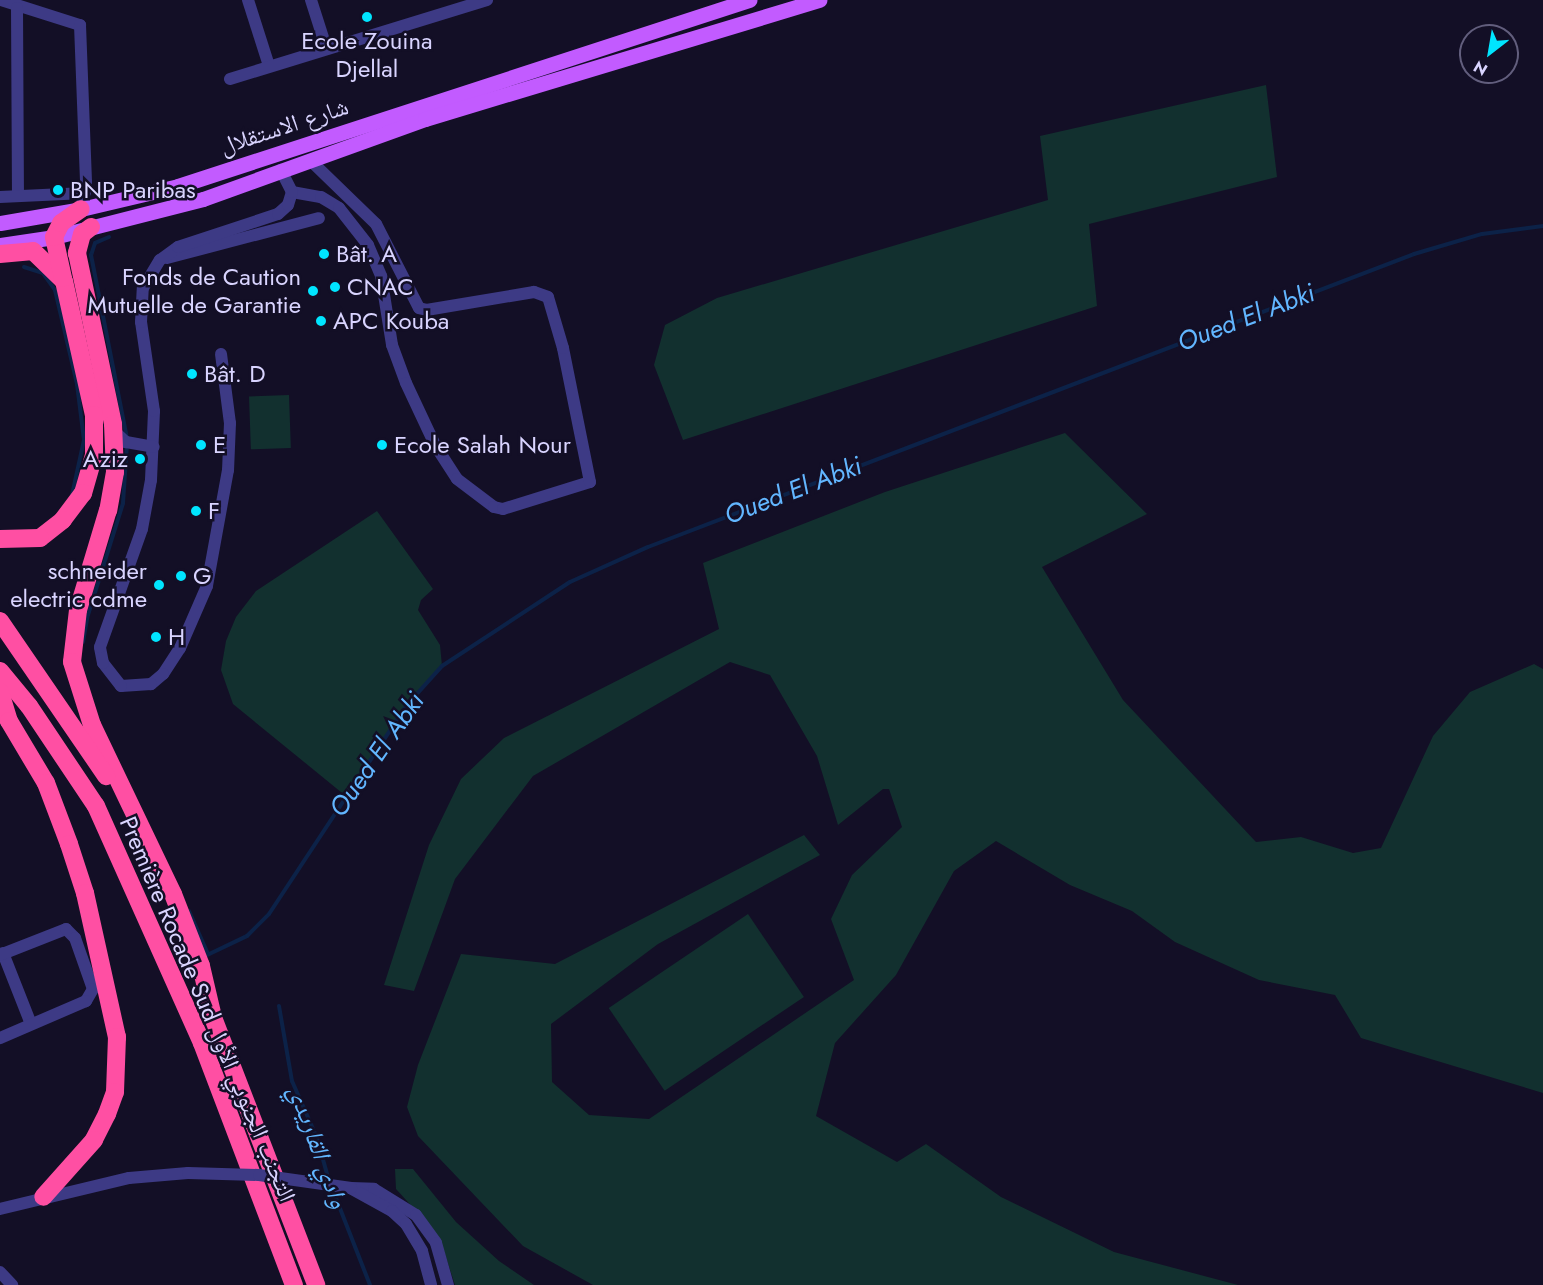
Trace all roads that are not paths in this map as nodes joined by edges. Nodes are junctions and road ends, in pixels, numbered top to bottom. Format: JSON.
{"nodes":[{"id":1,"x":1,"y":0,"type":"edge"},
{"id":2,"x":248,"y":0,"type":"edge"},
{"id":3,"x":311,"y":0,"type":"edge"},
{"id":4,"x":487,"y":0,"type":"edge"},
{"id":5,"x":749,"y":0,"type":"edge"},
{"id":6,"x":819,"y":0,"type":"edge"},
{"id":7,"x":17,"y":8,"type":"junction"},
{"id":8,"x":326,"y":47,"type":"junction"},
{"id":9,"x":268,"y":66,"type":"junction"},
{"id":10,"x":230,"y":79,"type":"dead end"},
{"id":11,"x":310,"y":160,"type":"junction"},
{"id":12,"x":281,"y":170,"type":"junction"},
{"id":13,"x":292,"y":192,"type":"junction"},
{"id":14,"x":18,"y":195,"type":"junction"},
{"id":15,"x":0,"y":197,"type":"edge"},
{"id":16,"x":83,"y":201,"type":"junction"},
{"id":17,"x":319,"y":218,"type":"dead end"},
{"id":18,"x":0,"y":223,"type":"edge"},
{"id":19,"x":59,"y":227,"type":"junction"},
{"id":20,"x":91,"y":227,"type":"junction"},
{"id":21,"x":0,"y":244,"type":"edge"},
{"id":22,"x":77,"y":253,"type":"junction"},
{"id":23,"x":0,"y":254,"type":"edge"},
{"id":24,"x":160,"y":260,"type":"junction"},
{"id":25,"x":64,"y":281,"type":"junction"},
{"id":26,"x":221,"y":354,"type":"dead end"},
{"id":27,"x":123,"y":438,"type":"junction"},
{"id":28,"x":154,"y":447,"type":"junction"},
{"id":29,"x":0,"y":539,"type":"edge"},
{"id":30,"x":0,"y":621,"type":"edge"},
{"id":31,"x":0,"y":671,"type":"edge"},
{"id":32,"x":0,"y":692,"type":"edge"},
{"id":33,"x":2,"y":954,"type":"edge"},
{"id":34,"x":213,"y":1017,"type":"junction"},
{"id":35,"x":30,"y":1024,"type":"junction"},
{"id":36,"x":0,"y":1038,"type":"edge"},
{"id":37,"x":351,"y":1188,"type":"junction"},
{"id":38,"x":43,"y":1197,"type":"junction"},
{"id":39,"x":0,"y":1209,"type":"edge"},
{"id":40,"x":305,"y":1256,"type":"junction"},
{"id":41,"x":0,"y":1272,"type":"edge"},
{"id":42,"x":12,"y":1285,"type":"edge"},
{"id":43,"x":294,"y":1285,"type":"edge"},
{"id":44,"x":316,"y":1285,"type":"edge"},
{"id":45,"x":326,"y":1285,"type":"edge"},
{"id":46,"x":431,"y":1285,"type":"edge"},
{"id":47,"x":448,"y":1285,"type":"edge"}],
"edges":[{"from":1,"to":7,"type":"street"},
{"from":2,"to":9,"type":"street"},
{"from":3,"to":8,"type":"street"},
{"from":4,"to":8,"type":"street"},
{"from":5,"to":16,"type":"main road","name":"شارع الاستقلال"},
{"from":6,"to":11,"type":"main road"},
{"from":7,"to":14,"type":"street"},
{"from":7,"to":16,"type":"street"},
{"from":8,"to":9,"type":"street"},
{"from":9,"to":10,"type":"street"},
{"from":11,"to":12,"type":"main road"},
{"from":11,"to":13,"type":"street"},
{"from":12,"to":13,"type":"street"},
{"from":12,"to":20,"type":"main road"},
{"from":13,"to":24,"type":"street"},
{"from":14,"to":15,"type":"street"},
{"from":14,"to":16,"type":"street"},
{"from":16,"to":19,"type":"highway"},
{"from":17,"to":24,"type":"street"},
{"from":18,"to":19,"type":"main road"},
{"from":19,"to":20,"type":"main road"},
{"from":19,"to":21,"type":"main road"},
{"from":19,"to":22,"type":"highway"},
{"from":19,"to":25,"type":"highway"},
{"from":20,"to":22,"type":"highway"},
{"from":22,"to":27,"type":"highway"},
{"from":23,"to":25,"type":"highway"},
{"from":24,"to":28,"type":"street"},
{"from":25,"to":29,"type":"highway"},
{"from":26,"to":28,"type":"street"},
{"from":27,"to":28,"type":"street"},
{"from":27,"to":34,"type":"highway"},
{"from":30,"to":34,"type":"highway","name":"Première Rocade Sud التجنب الجنوبي الأول"},
{"from":31,"to":43,"type":"highway","name":"Première Rocade Sud التجنب الجنوبي الأول"},
{"from":32,"to":38,"type":"highway"},
{"from":33,"to":35,"type":"street"},
{"from":33,"to":35,"type":"street"},
{"from":34,"to":40,"type":"highway","name":"Première Rocade Sud التجنب الجنوبي الأول"},
{"from":35,"to":36,"type":"street"},
{"from":37,"to":38,"type":"street","bridge":true},
{"from":37,"to":46,"type":"street"},
{"from":37,"to":47,"type":"street"},
{"from":38,"to":39,"type":"street"},
{"from":40,"to":44,"type":"highway","name":"Première Rocade Sud التجنب الجنوبي الأول"},
{"from":40,"to":45,"type":"highway"},
{"from":41,"to":42,"type":"street"}]}
